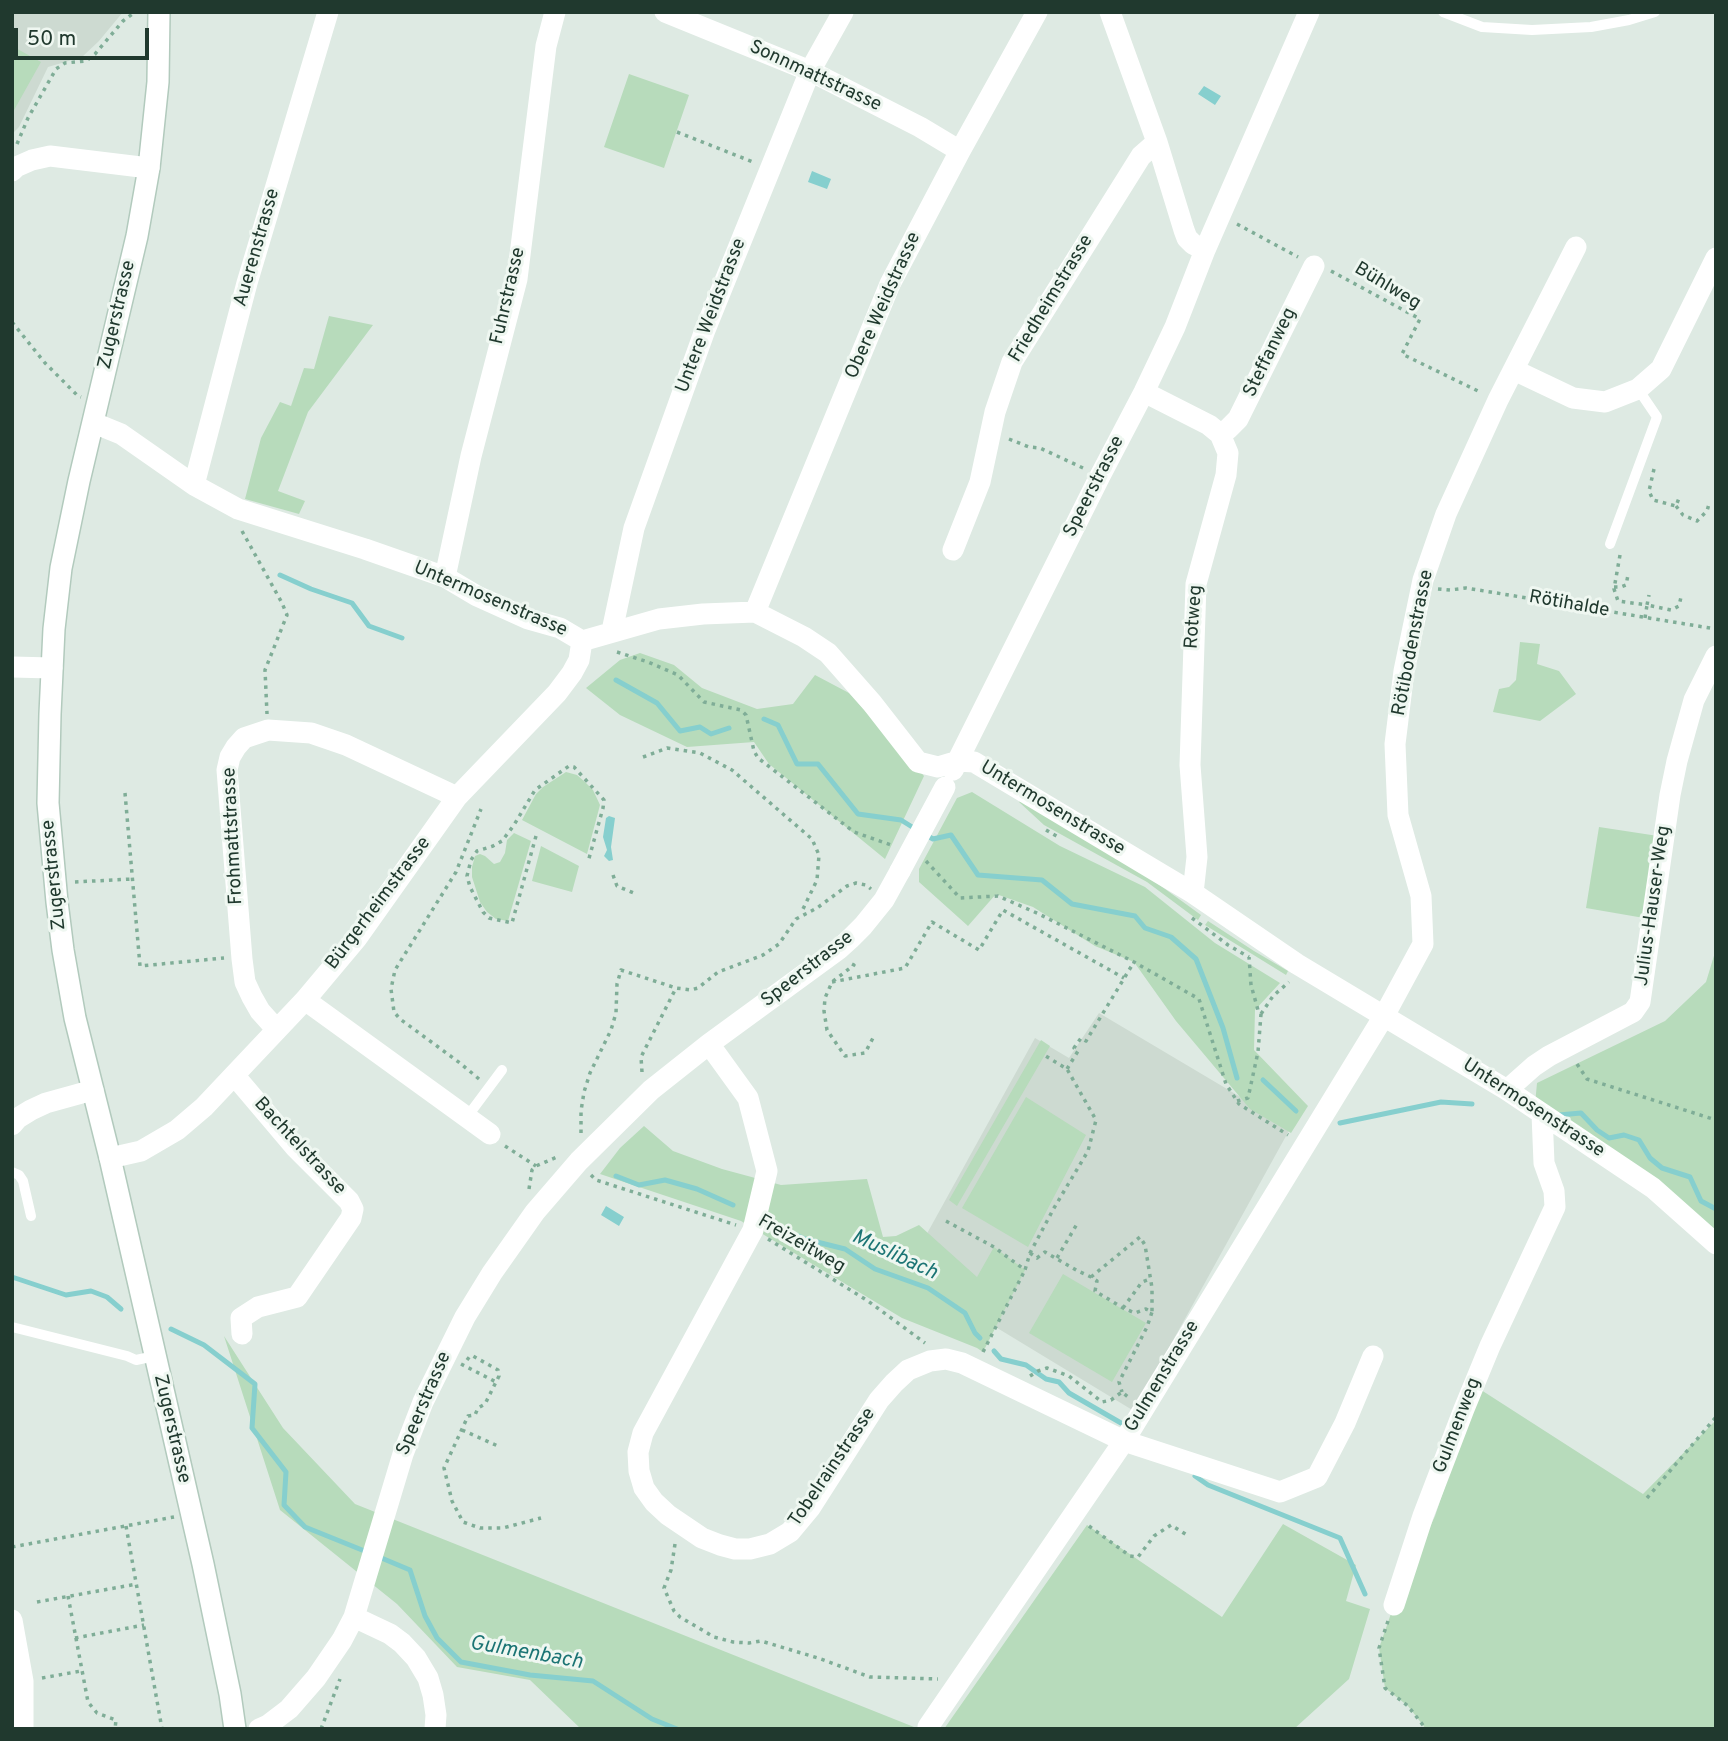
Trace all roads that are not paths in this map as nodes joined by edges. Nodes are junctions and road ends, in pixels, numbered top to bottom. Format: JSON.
{"nodes":[{"id":1,"x":159,"y":12,"type":"edge"},
{"id":2,"x":328,"y":12,"type":"edge"},
{"id":3,"x":555,"y":12,"type":"edge"},
{"id":4,"x":665,"y":12,"type":"edge"},
{"id":5,"x":843,"y":12,"type":"edge"},
{"id":6,"x":1037,"y":12,"type":"edge"},
{"id":7,"x":1110,"y":12,"type":"edge"},
{"id":8,"x":1309,"y":12,"type":"edge"},
{"id":9,"x":1443,"y":12,"type":"edge"},
{"id":10,"x":1655,"y":12,"type":"edge"},
{"id":11,"x":810,"y":71,"type":"junction"},
{"id":12,"x":1157,"y":142,"type":"junction"},
{"id":13,"x":960,"y":150,"type":"junction"},
{"id":14,"x":149,"y":168,"type":"junction"},
{"id":15,"x":14,"y":169,"type":"edge"},
{"id":16,"x":1576,"y":247,"type":"dead end"},
{"id":17,"x":1205,"y":250,"type":"junction"},
{"id":18,"x":1716,"y":258,"type":"edge"},
{"id":19,"x":1322,"y":270,"type":"road end"},
{"id":20,"x":1514,"y":370,"type":"junction"},
{"id":21,"x":1637,"y":389,"type":"junction"},
{"id":22,"x":1144,"y":392,"type":"junction"},
{"id":23,"x":93,"y":423,"type":"junction"},
{"id":24,"x":1220,"y":434,"type":"junction"},
{"id":25,"x":194,"y":485,"type":"junction"},
{"id":26,"x":1610,"y":544,"type":"road end"},
{"id":27,"x":953,"y":550,"type":"dead end"},
{"id":28,"x":445,"y":577,"type":"junction"},
{"id":29,"x":755,"y":612,"type":"junction"},
{"id":30,"x":582,"y":641,"type":"junction"},
{"id":31,"x":614,"y":641,"type":"junction"},
{"id":32,"x":1716,"y":656,"type":"edge"},
{"id":33,"x":12,"y":667,"type":"edge"},
{"id":34,"x":52,"y":668,"type":"junction"},
{"id":35,"x":958,"y":761,"type":"junction"},
{"id":36,"x":457,"y":797,"type":"junction"},
{"id":37,"x":1193,"y":893,"type":"junction"},
{"id":38,"x":305,"y":1000,"type":"junction"},
{"id":39,"x":1384,"y":1016,"type":"junction"},
{"id":40,"x":277,"y":1030,"type":"junction"},
{"id":41,"x":709,"y":1044,"type":"junction"},
{"id":42,"x":502,"y":1070,"type":"dead end"},
{"id":43,"x":234,"y":1075,"type":"junction"},
{"id":44,"x":93,"y":1090,"type":"junction"},
{"id":45,"x":1507,"y":1090,"type":"junction"},
{"id":46,"x":1542,"y":1114,"type":"junction"},
{"id":47,"x":467,"y":1117,"type":"junction"},
{"id":48,"x":12,"y":1125,"type":"edge"},
{"id":49,"x":490,"y":1134,"type":"road end"},
{"id":50,"x":110,"y":1158,"type":"junction"},
{"id":51,"x":12,"y":1172,"type":"edge"},
{"id":52,"x":31,"y":1216,"type":"dead end"},
{"id":53,"x":1716,"y":1244,"type":"edge"},
{"id":54,"x":12,"y":1326,"type":"edge"},
{"id":55,"x":242,"y":1334,"type":"dead end"},
{"id":56,"x":155,"y":1356,"type":"junction"},
{"id":57,"x":1373,"y":1356,"type":"dead end"},
{"id":58,"x":1124,"y":1441,"type":"junction"},
{"id":59,"x":1394,"y":1605,"type":"road end"},
{"id":60,"x":354,"y":1617,"type":"junction"},
{"id":61,"x":12,"y":1620,"type":"edge"},
{"id":62,"x":928,"y":1727,"type":"dead end"},
{"id":63,"x":23,"y":1729,"type":"edge"},
{"id":64,"x":235,"y":1729,"type":"edge"},
{"id":65,"x":259,"y":1729,"type":"edge"},
{"id":66,"x":435,"y":1729,"type":"edge"}],
"edges":[{"from":1,"to":14,"type":"street","name":"Zugerstrasse"},
{"from":2,"to":25,"type":"street","name":"Auerenstrasse"},
{"from":3,"to":28,"type":"street","name":"Fuhrstrasse"},
{"from":4,"to":11,"type":"street","name":"Sonnmattstrasse"},
{"from":5,"to":11,"type":"street","name":"Untere Weidstrasse"},
{"from":6,"to":13,"type":"street","name":"Obere Weidstrasse"},
{"from":7,"to":12,"type":"street"},
{"from":8,"to":17,"type":"street","name":"Speerstrasse"},
{"from":9,"to":10,"type":"lane"},
{"from":11,"to":13,"type":"street","name":"Sonnmattstrasse"},
{"from":11,"to":31,"type":"street","name":"Untere Weidstrasse"},
{"from":12,"to":17,"type":"street"},
{"from":12,"to":27,"type":"street","name":"Friedheimstrasse"},
{"from":13,"to":29,"type":"street","name":"Obere Weidstrasse"},
{"from":14,"to":15,"type":"street"},
{"from":14,"to":23,"type":"street","name":"Zugerstrasse"},
{"from":16,"to":20,"type":"street","name":"Rötibodenstrasse"},
{"from":17,"to":22,"type":"street","name":"Speerstrasse"},
{"from":18,"to":21,"type":"street"},
{"from":19,"to":24,"type":"street","name":"Steffanweg"},
{"from":20,"to":21,"type":"street"},
{"from":20,"to":39,"type":"street","name":"Rötibodenstrasse"},
{"from":21,"to":26,"type":"lane"},
{"from":22,"to":24,"type":"street"},
{"from":22,"to":35,"type":"street","name":"Speerstrasse"},
{"from":23,"to":25,"type":"street","name":"Untermosenstrasse"},
{"from":23,"to":34,"type":"street","name":"Zugerstrasse"},
{"from":24,"to":37,"type":"street","name":"Rotweg"},
{"from":25,"to":28,"type":"street","name":"Untermosenstrasse"},
{"from":28,"to":30,"type":"street","name":"Untermosenstrasse"},
{"from":29,"to":31,"type":"street","name":"Untermosenstrasse"},
{"from":29,"to":35,"type":"street","name":"Untermosenstrasse"},
{"from":30,"to":31,"type":"street","name":"Untermosenstrasse"},
{"from":30,"to":36,"type":"street","name":"Bürgerheimstrasse"},
{"from":32,"to":45,"type":"street","name":"Julius-Hauser-Weg"},
{"from":33,"to":34,"type":"street"},
{"from":34,"to":44,"type":"street","name":"Zugerstrasse"},
{"from":35,"to":37,"type":"street","name":"Untermosenstrasse"},
{"from":35,"to":41,"type":"street","name":"Speerstrasse","bridge":true},
{"from":36,"to":38,"type":"street","name":"Bürgerheimstrasse"},
{"from":36,"to":40,"type":"street","name":"Frohmattstrasse"},
{"from":37,"to":39,"type":"street","name":"Untermosenstrasse"},
{"from":38,"to":40,"type":"street","name":"Bürgerheimstrasse"},
{"from":38,"to":47,"type":"street"},
{"from":39,"to":45,"type":"street","name":"Untermosenstrasse"},
{"from":39,"to":58,"type":"street","name":"Gulmenstrasse"},
{"from":40,"to":43,"type":"street","name":"Bürgerheimstrasse"},
{"from":41,"to":58,"type":"street","name":"Tobelrainstrasse"},
{"from":41,"to":60,"type":"street","name":"Speerstrasse"},
{"from":42,"to":47,"type":"lane"},
{"from":43,"to":50,"type":"street","name":"Bürgerheimstrasse"},
{"from":43,"to":55,"type":"street","name":"Bachtelstrasse"},
{"from":44,"to":48,"type":"street"},
{"from":44,"to":50,"type":"street","name":"Zugerstrasse"},
{"from":45,"to":46,"type":"street","name":"Untermosenstrasse"},
{"from":46,"to":53,"type":"street","name":"Untermosenstrasse"},
{"from":46,"to":59,"type":"street","name":"Gulmenweg"},
{"from":47,"to":49,"type":"street"},
{"from":50,"to":56,"type":"street","name":"Zugerstrasse"},
{"from":51,"to":52,"type":"lane"},
{"from":54,"to":56,"type":"lane"},
{"from":56,"to":64,"type":"street","name":"Zugerstrasse"},
{"from":57,"to":58,"type":"street"},
{"from":58,"to":62,"type":"street","name":"Gulmenstrasse"},
{"from":60,"to":65,"type":"street","name":"Speerstrasse"},
{"from":60,"to":66,"type":"street"},
{"from":61,"to":63,"type":"street"}]}
